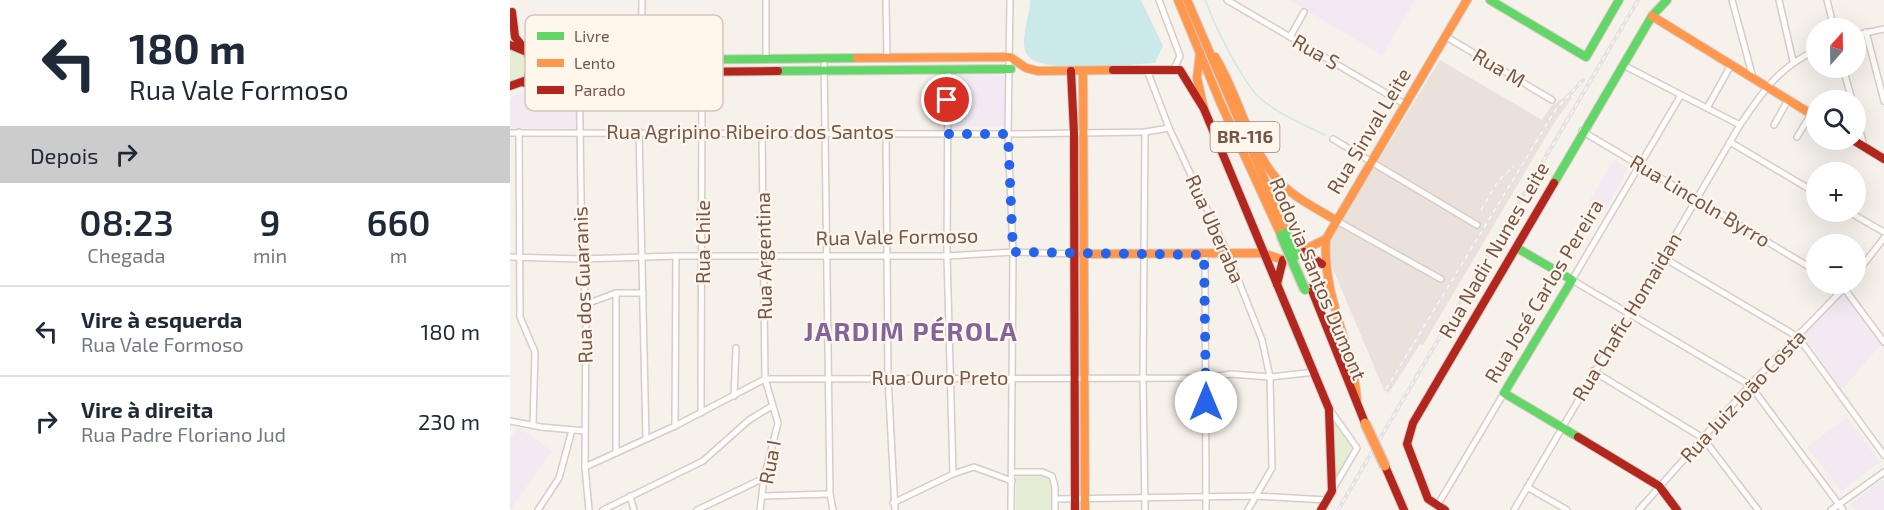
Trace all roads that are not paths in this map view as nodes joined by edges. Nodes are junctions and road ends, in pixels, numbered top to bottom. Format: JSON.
{"nodes":[{"id":1,"x":642,"y":0,"type":"edge"},
{"id":2,"x":766,"y":0,"type":"edge"},
{"id":3,"x":885,"y":0,"type":"edge"},
{"id":4,"x":1010,"y":0,"type":"edge"},
{"id":5,"x":1159,"y":0,"type":"edge"},
{"id":6,"x":1178,"y":0,"type":"edge"},
{"id":7,"x":1187,"y":0,"type":"edge"},
{"id":8,"x":1227,"y":0,"type":"edge"},
{"id":9,"x":1467,"y":0,"type":"edge"},
{"id":10,"x":1490,"y":0,"type":"edge"},
{"id":11,"x":1619,"y":0,"type":"edge"},
{"id":12,"x":1667,"y":0,"type":"edge"},
{"id":13,"x":1732,"y":0,"type":"edge"},
{"id":14,"x":1779,"y":0,"type":"edge"},
{"id":15,"x":1829,"y":0,"type":"edge"},
{"id":16,"x":511,"y":10,"type":"edge"},
{"id":17,"x":1304,"y":12,"type":"dead end"},
{"id":18,"x":642,"y":15,"type":"edge"},
{"id":19,"x":1652,"y":15,"type":"junction"},
{"id":20,"x":1832,"y":18,"type":"edge"},
{"id":21,"x":1884,"y":28,"type":"edge"},
{"id":22,"x":1866,"y":32,"type":"joint"},
{"id":23,"x":1445,"y":36,"type":"junction"},
{"id":24,"x":1290,"y":37,"type":"junction"},
{"id":25,"x":510,"y":45,"type":"edge"},
{"id":26,"x":1203,"y":46,"type":"junction"},
{"id":27,"x":525,"y":49,"type":"edge"},
{"id":28,"x":525,"y":50,"type":"edge"},
{"id":29,"x":1806,"y":55,"type":"edge"},
{"id":30,"x":1010,"y":57,"type":"junction"},
{"id":31,"x":723,"y":59,"type":"edge"},
{"id":32,"x":766,"y":59,"type":"junction"},
{"id":33,"x":887,"y":59,"type":"junction"},
{"id":34,"x":824,"y":60,"type":"junction"},
{"id":35,"x":1793,"y":61,"type":"junction"},
{"id":36,"x":1731,"y":64,"type":"junction"},
{"id":37,"x":1623,"y":65,"type":"junction"},
{"id":38,"x":1015,"y":66,"type":"junction"},
{"id":39,"x":1174,"y":69,"type":"junction"},
{"id":40,"x":1147,"y":70,"type":"junction"},
{"id":41,"x":948,"y":71,"type":"junction"},
{"id":42,"x":1071,"y":71,"type":"junction"},
{"id":43,"x":1083,"y":71,"type":"junction"},
{"id":44,"x":723,"y":72,"type":"edge"},
{"id":45,"x":825,"y":72,"type":"junction"},
{"id":46,"x":1753,"y":78,"type":"junction"},
{"id":47,"x":518,"y":85,"type":"edge"},
{"id":48,"x":1766,"y":86,"type":"junction"},
{"id":49,"x":510,"y":92,"type":"edge"},
{"id":50,"x":1681,"y":95,"type":"junction"},
{"id":51,"x":1552,"y":100,"type":"dead end"},
{"id":52,"x":1788,"y":100,"type":"junction"},
{"id":53,"x":1884,"y":101,"type":"edge"},
{"id":54,"x":1221,"y":104,"type":"junction"},
{"id":55,"x":1406,"y":105,"type":"junction"},
{"id":56,"x":1707,"y":108,"type":"junction"},
{"id":57,"x":1204,"y":109,"type":"junction"},
{"id":58,"x":1806,"y":110,"type":"edge"},
{"id":59,"x":579,"y":111,"type":"edge"},
{"id":60,"x":703,"y":111,"type":"edge"},
{"id":61,"x":1740,"y":125,"type":"junction"},
{"id":62,"x":1774,"y":125,"type":"dead end"},
{"id":63,"x":1806,"y":125,"type":"edge"},
{"id":64,"x":1169,"y":128,"type":"junction"},
{"id":65,"x":579,"y":131,"type":"junction"},
{"id":66,"x":1582,"y":131,"type":"junction"},
{"id":67,"x":519,"y":132,"type":"junction"},
{"id":68,"x":639,"y":132,"type":"junction"},
{"id":69,"x":886,"y":132,"type":"junction"},
{"id":70,"x":1085,"y":132,"type":"junction"},
{"id":71,"x":1145,"y":132,"type":"junction"},
{"id":72,"x":510,"y":133,"type":"edge"},
{"id":73,"x":824,"y":133,"type":"junction"},
{"id":74,"x":1074,"y":133,"type":"junction"},
{"id":75,"x":703,"y":134,"type":"junction"},
{"id":76,"x":762,"y":134,"type":"junction"},
{"id":77,"x":947,"y":134,"type":"junction"},
{"id":78,"x":1008,"y":134,"type":"junction"},
{"id":79,"x":1797,"y":137,"type":"dead end"},
{"id":80,"x":1333,"y":139,"type":"dead end"},
{"id":81,"x":1730,"y":142,"type":"junction"},
{"id":82,"x":1866,"y":147,"type":"edge"},
{"id":83,"x":1884,"y":159,"type":"edge"},
{"id":84,"x":1371,"y":164,"type":"junction"},
{"id":85,"x":1639,"y":165,"type":"junction"},
{"id":86,"x":1806,"y":187,"type":"edge"},
{"id":87,"x":1698,"y":199,"type":"junction"},
{"id":88,"x":1337,"y":221,"type":"junction"},
{"id":89,"x":1866,"y":222,"type":"edge"},
{"id":90,"x":1477,"y":225,"type":"dead end"},
{"id":91,"x":1884,"y":232,"type":"edge"},
{"id":92,"x":1284,"y":233,"type":"junction"},
{"id":93,"x":1884,"y":238,"type":"edge"},
{"id":94,"x":1326,"y":239,"type":"junction"},
{"id":95,"x":1517,"y":248,"type":"junction"},
{"id":96,"x":1013,"y":252,"type":"junction"},
{"id":97,"x":1304,"y":252,"type":"junction"},
{"id":98,"x":1263,"y":253,"type":"junction"},
{"id":99,"x":887,"y":254,"type":"junction"},
{"id":100,"x":1075,"y":254,"type":"junction"},
{"id":101,"x":826,"y":255,"type":"junction"},
{"id":102,"x":1085,"y":255,"type":"junction"},
{"id":103,"x":1204,"y":255,"type":"junction"},
{"id":104,"x":1227,"y":255,"type":"junction"},
{"id":105,"x":676,"y":256,"type":"junction"},
{"id":106,"x":947,"y":256,"type":"junction"},
{"id":107,"x":1146,"y":256,"type":"junction"},
{"id":108,"x":510,"y":257,"type":"edge"},
{"id":109,"x":521,"y":257,"type":"junction"},
{"id":110,"x":703,"y":257,"type":"junction"},
{"id":111,"x":764,"y":257,"type":"junction"},
{"id":112,"x":644,"y":258,"type":"junction"},
{"id":113,"x":1664,"y":258,"type":"junction"},
{"id":114,"x":582,"y":259,"type":"junction"},
{"id":115,"x":1283,"y":260,"type":"junction"},
{"id":116,"x":1866,"y":261,"type":"edge"},
{"id":117,"x":1322,"y":264,"type":"junction"},
{"id":118,"x":1806,"y":265,"type":"edge"},
{"id":119,"x":1441,"y":279,"type":"dead end"},
{"id":120,"x":1572,"y":280,"type":"junction"},
{"id":121,"x":1277,"y":285,"type":"junction"},
{"id":122,"x":616,"y":293,"type":"junction"},
{"id":123,"x":644,"y":293,"type":"junction"},
{"id":124,"x":1838,"y":294,"type":"edge"},
{"id":125,"x":1851,"y":294,"type":"edge"},
{"id":126,"x":586,"y":304,"type":"junction"},
{"id":127,"x":1630,"y":312,"type":"junction"},
{"id":128,"x":1798,"y":337,"type":"junction"},
{"id":129,"x":1884,"y":342,"type":"edge"},
{"id":130,"x":736,"y":348,"type":"dead end"},
{"id":131,"x":1593,"y":371,"type":"junction"},
{"id":132,"x":1315,"y":372,"type":"junction"},
{"id":133,"x":1270,"y":377,"type":"junction"},
{"id":134,"x":888,"y":378,"type":"junction"},
{"id":135,"x":950,"y":378,"type":"junction"},
{"id":136,"x":1012,"y":378,"type":"junction"},
{"id":137,"x":1079,"y":378,"type":"junction"},
{"id":138,"x":1143,"y":378,"type":"junction"},
{"id":139,"x":1206,"y":378,"type":"junction"},
{"id":140,"x":765,"y":379,"type":"junction"},
{"id":141,"x":827,"y":379,"type":"junction"},
{"id":142,"x":1750,"y":385,"type":"junction"},
{"id":143,"x":1504,"y":393,"type":"junction"},
{"id":144,"x":734,"y":396,"type":"junction"},
{"id":145,"x":1357,"y":402,"type":"junction"},
{"id":146,"x":772,"y":406,"type":"junction"},
{"id":147,"x":1329,"y":409,"type":"junction"},
{"id":148,"x":701,"y":413,"type":"junction"},
{"id":149,"x":510,"y":420,"type":"edge"},
{"id":150,"x":533,"y":424,"type":"junction"},
{"id":151,"x":675,"y":426,"type":"junction"},
{"id":152,"x":1560,"y":428,"type":"junction"},
{"id":153,"x":572,"y":430,"type":"junction"},
{"id":154,"x":585,"y":431,"type":"junction"},
{"id":155,"x":646,"y":438,"type":"junction"},
{"id":156,"x":1703,"y":438,"type":"junction"},
{"id":157,"x":616,"y":453,"type":"junction"},
{"id":158,"x":1884,"y":455,"type":"edge"},
{"id":159,"x":585,"y":467,"type":"junction"},
{"id":160,"x":1012,"y":472,"type":"junction"},
{"id":161,"x":1884,"y":472,"type":"edge"},
{"id":162,"x":953,"y":474,"type":"junction"},
{"id":163,"x":764,"y":478,"type":"junction"},
{"id":164,"x":1012,"y":481,"type":"junction"},
{"id":165,"x":1659,"y":486,"type":"junction"},
{"id":166,"x":1527,"y":487,"type":"junction"},
{"id":167,"x":1332,"y":491,"type":"junction"},
{"id":168,"x":830,"y":494,"type":"junction"},
{"id":169,"x":630,"y":496,"type":"junction"},
{"id":170,"x":763,"y":496,"type":"junction"},
{"id":171,"x":1205,"y":496,"type":"junction"},
{"id":172,"x":1256,"y":496,"type":"junction"},
{"id":173,"x":1144,"y":497,"type":"junction"},
{"id":174,"x":1056,"y":499,"type":"junction"},
{"id":175,"x":1327,"y":500,"type":"junction"},
{"id":176,"x":1838,"y":504,"type":"junction"},
{"id":177,"x":1080,"y":505,"type":"edge"},
{"id":178,"x":894,"y":507,"type":"edge"},
{"id":179,"x":1439,"y":509,"type":"edge"},
{"id":180,"x":538,"y":510,"type":"edge"},
{"id":181,"x":589,"y":510,"type":"edge"},
{"id":182,"x":603,"y":510,"type":"edge"},
{"id":183,"x":634,"y":510,"type":"edge"},
{"id":184,"x":697,"y":510,"type":"edge"},
{"id":185,"x":760,"y":510,"type":"edge"},
{"id":186,"x":833,"y":510,"type":"edge"},
{"id":187,"x":1011,"y":510,"type":"edge"},
{"id":188,"x":1055,"y":510,"type":"edge"},
{"id":189,"x":1145,"y":510,"type":"edge"},
{"id":190,"x":1206,"y":510,"type":"edge"},
{"id":191,"x":1248,"y":510,"type":"edge"},
{"id":192,"x":1321,"y":510,"type":"edge"},
{"id":193,"x":1404,"y":510,"type":"edge"},
{"id":194,"x":1514,"y":510,"type":"edge"},
{"id":195,"x":1568,"y":510,"type":"edge"},
{"id":196,"x":1638,"y":510,"type":"edge"},
{"id":197,"x":1677,"y":510,"type":"edge"},
{"id":198,"x":1758,"y":510,"type":"edge"},
{"id":199,"x":1831,"y":510,"type":"edge"},
{"id":200,"x":1843,"y":510,"type":"edge"}],
"edges":[{"from":1,"to":18,"type":"street"},
{"from":2,"to":32,"type":"street"},
{"from":3,"to":33,"type":"street"},
{"from":4,"to":30,"type":"street"},
{"from":5,"to":39,"type":"street"},
{"from":6,"to":26,"type":"main road","name":"Rodovia Santos Dumont","number":"BR-116"},
{"from":7,"to":26,"type":"main road","name":"Rodovia Santos Dumont","number":"BR-116"},
{"from":8,"to":24,"type":"street","name":"Rua S"},
{"from":9,"to":23,"type":"main road","name":"Rua Sinval Leite"},
{"from":10,"to":11,"type":"main road"},
{"from":12,"to":19,"type":"main road","name":"Rua Nadir Nunes Leite"},
{"from":13,"to":46,"type":"street"},
{"from":14,"to":35,"type":"street"},
{"from":15,"to":20,"type":"street"},
{"from":16,"to":27,"type":"main road"},
{"from":17,"to":24,"type":"street"},
{"from":19,"to":36,"type":"main road"},
{"from":19,"to":37,"type":"main road","name":"Rua Nadir Nunes Leite"},
{"from":21,"to":22,"type":"street"},
{"from":22,"to":53,"type":"street"},
{"from":23,"to":51,"type":"street","name":"Rua M"},
{"from":23,"to":55,"type":"main road","name":"Rua Sinval Leite"},
{"from":24,"to":55,"type":"street","name":"Rua S"},
{"from":25,"to":28,"type":"main road"},
{"from":26,"to":54,"type":"main road","name":"Rodovia Santos Dumont","number":"BR-116"},
{"from":26,"to":57,"type":"main road"},
{"from":26,"to":88,"type":"main road"},
{"from":26,"to":92,"type":"main road","name":"Rodovia Santos Dumont","number":"BR-116"},
{"from":29,"to":35,"type":"street","name":"Rua Chafic Homaidan"},
{"from":30,"to":33,"type":"main road"},
{"from":30,"to":38,"type":"main road"},
{"from":31,"to":32,"type":"main road"},
{"from":32,"to":34,"type":"main road"},
{"from":33,"to":34,"type":"main road"},
{"from":34,"to":45,"type":"street"},
{"from":35,"to":48,"type":"street","name":"Rua Chafic Homaidan"},
{"from":36,"to":46,"type":"main road"},
{"from":36,"to":56,"type":"street"},
{"from":37,"to":50,"type":"street"},
{"from":37,"to":66,"type":"main road","name":"Rua Nadir Nunes Leite"},
{"from":38,"to":41,"type":"main road"},
{"from":38,"to":42,"type":"main road"},
{"from":38,"to":78,"type":"street"},
{"from":39,"to":40,"type":"main road"},
{"from":39,"to":57,"type":"main road"},
{"from":40,"to":43,"type":"main road"},
{"from":40,"to":64,"type":"street","name":"Rua Uberaba"},
{"from":41,"to":45,"type":"main road"},
{"from":41,"to":77,"type":"street"},
{"from":42,"to":43,"type":"main road"},
{"from":42,"to":74,"type":"main road"},
{"from":43,"to":70,"type":"main road"},
{"from":44,"to":45,"type":"main road"},
{"from":45,"to":73,"type":"street"},
{"from":46,"to":48,"type":"main road"},
{"from":47,"to":49,"type":"main road"},
{"from":48,"to":52,"type":"main road"},
{"from":48,"to":61,"type":"street","name":"Rua Chafic Homaidan"},
{"from":50,"to":56,"type":"street"},
{"from":50,"to":85,"type":"street","name":"Rua José Carlos Pereira"},
{"from":52,"to":58,"type":"main road"},
{"from":52,"to":62,"type":"street"},
{"from":54,"to":57,"type":"main road"},
{"from":54,"to":92,"type":"main road","name":"Rodovia Santos Dumont","number":"BR-116"},
{"from":55,"to":84,"type":"main road","name":"Rua Sinval Leite"},
{"from":56,"to":61,"type":"street"},
{"from":57,"to":98,"type":"main road"},
{"from":59,"to":65,"type":"street","name":"Rua dos Guaranis"},
{"from":60,"to":75,"type":"street","name":"Rua Chile"},
{"from":61,"to":81,"type":"street","name":"Rua Chafic Homaidan"},
{"from":63,"to":79,"type":"street"},
{"from":64,"to":71,"type":"street","name":"Rua Agripino Ribeiro dos Santos"},
{"from":64,"to":104,"type":"street","name":"Rua Uberaba"},
{"from":65,"to":67,"type":"street","name":"Rua Agripino Ribeiro dos Santos"},
{"from":65,"to":68,"type":"street","name":"Rua Agripino Ribeiro dos Santos"},
{"from":65,"to":114,"type":"street","name":"Rua dos Guaranis"},
{"from":66,"to":85,"type":"street","name":"Rua Lincoln Byrro"},
{"from":66,"to":95,"type":"main road","name":"Rua Nadir Nunes Leite"},
{"from":67,"to":72,"type":"street","name":"Rua Agripino Ribeiro dos Santos"},
{"from":67,"to":109,"type":"street"},
{"from":68,"to":75,"type":"street","name":"Rua Agripino Ribeiro dos Santos"},
{"from":68,"to":112,"type":"street"},
{"from":69,"to":73,"type":"street","name":"Rua Agripino Ribeiro dos Santos"},
{"from":69,"to":77,"type":"street","name":"Rua Agripino Ribeiro dos Santos"},
{"from":69,"to":99,"type":"street"},
{"from":70,"to":71,"type":"street","name":"Rua Agripino Ribeiro dos Santos"},
{"from":70,"to":74,"type":"street","name":"Rua Agripino Ribeiro dos Santos"},
{"from":70,"to":102,"type":"main road"},
{"from":71,"to":107,"type":"street"},
{"from":73,"to":76,"type":"street","name":"Rua Agripino Ribeiro dos Santos"},
{"from":73,"to":101,"type":"street"},
{"from":74,"to":78,"type":"street","name":"Rua Agripino Ribeiro dos Santos"},
{"from":74,"to":100,"type":"main road"},
{"from":75,"to":76,"type":"street","name":"Rua Agripino Ribeiro dos Santos"},
{"from":75,"to":110,"type":"street","name":"Rua Chile"},
{"from":76,"to":111,"type":"street","name":"Rua Argentina"},
{"from":77,"to":78,"type":"street","name":"Rua Agripino Ribeiro dos Santos"},
{"from":77,"to":106,"type":"street"},
{"from":78,"to":96,"type":"street"},
{"from":80,"to":84,"type":"street"},
{"from":81,"to":86,"type":"street"},
{"from":81,"to":87,"type":"street","name":"Rua Chafic Homaidan"},
{"from":82,"to":83,"type":"main road"},
{"from":84,"to":88,"type":"main road","name":"Rua Sinval Leite"},
{"from":84,"to":90,"type":"street"},
{"from":85,"to":87,"type":"street","name":"Rua Lincoln Byrro"},
{"from":85,"to":120,"type":"street","name":"Rua José Carlos Pereira"},
{"from":87,"to":113,"type":"street","name":"Rua Chafic Homaidan"},
{"from":87,"to":118,"type":"street","name":"Rua Lincoln Byrro"},
{"from":88,"to":94,"type":"main road","name":"Rua Sinval Leite"},
{"from":88,"to":119,"type":"street"},
{"from":89,"to":91,"type":"street"},
{"from":92,"to":145,"type":"main road","name":"Rodovia Santos Dumont","number":"BR-116","bridge":true},
{"from":93,"to":116,"type":"street"},
{"from":94,"to":97,"type":"main road","name":"Rua Sinval Leite"},
{"from":94,"to":117,"type":"main road"},
{"from":95,"to":120,"type":"main road"},
{"from":95,"to":179,"type":"main road","name":"Rua Nadir Nunes Leite"},
{"from":96,"to":100,"type":"street","name":"Rua Vale Formoso"},
{"from":96,"to":106,"type":"street","name":"Rua Vale Formoso"},
{"from":96,"to":136,"type":"street"},
{"from":97,"to":115,"type":"main road","name":"Rua Sinval Leite"},
{"from":97,"to":117,"type":"main road"},
{"from":98,"to":104,"type":"main road","name":"Rua Vale Formoso"},
{"from":98,"to":115,"type":"main road","name":"Rua Vale Formoso"},
{"from":98,"to":121,"type":"main road"},
{"from":99,"to":101,"type":"street","name":"Rua Vale Formoso"},
{"from":99,"to":106,"type":"street","name":"Rua Vale Formoso"},
{"from":99,"to":134,"type":"street"},
{"from":100,"to":102,"type":"main road","name":"Rua Vale Formoso"},
{"from":100,"to":137,"type":"main road"},
{"from":101,"to":111,"type":"street","name":"Rua Vale Formoso"},
{"from":101,"to":141,"type":"street"},
{"from":102,"to":107,"type":"main road","name":"Rua Vale Formoso"},
{"from":102,"to":137,"type":"main road"},
{"from":103,"to":104,"type":"main road","name":"Rua Vale Formoso"},
{"from":103,"to":107,"type":"main road","name":"Rua Vale Formoso"},
{"from":103,"to":139,"type":"street"},
{"from":104,"to":133,"type":"street","name":"Rua Uberaba"},
{"from":105,"to":110,"type":"street","name":"Rua Vale Formoso"},
{"from":105,"to":112,"type":"street","name":"Rua Vale Formoso"},
{"from":105,"to":151,"type":"street"},
{"from":106,"to":135,"type":"street"},
{"from":107,"to":138,"type":"street"},
{"from":108,"to":109,"type":"street","name":"Rua Vale Formoso"},
{"from":109,"to":114,"type":"street","name":"Rua Vale Formoso"},
{"from":109,"to":150,"type":"street"},
{"from":110,"to":111,"type":"street","name":"Rua Vale Formoso"},
{"from":110,"to":148,"type":"street","name":"Rua Chile"},
{"from":111,"to":140,"type":"street","name":"Rua Argentina"},
{"from":112,"to":114,"type":"street","name":"Rua Vale Formoso"},
{"from":112,"to":123,"type":"street"},
{"from":113,"to":127,"type":"street","name":"Rua Chafic Homaidan"},
{"from":113,"to":128,"type":"street"},
{"from":114,"to":126,"type":"street","name":"Rua dos Guaranis"},
{"from":115,"to":121,"type":"main road"},
{"from":117,"to":145,"type":"main road"},
{"from":120,"to":127,"type":"street"},
{"from":120,"to":143,"type":"main road","name":"Rua José Carlos Pereira"},
{"from":121,"to":132,"type":"main road"},
{"from":122,"to":123,"type":"street"},
{"from":122,"to":126,"type":"street"},
{"from":122,"to":157,"type":"street"},
{"from":123,"to":155,"type":"street"},
{"from":124,"to":128,"type":"street","name":"Rua Juiz João Costa"},
{"from":125,"to":129,"type":"street"},
{"from":126,"to":154,"type":"street","name":"Rua dos Guaranis"},
{"from":127,"to":131,"type":"street","name":"Rua Chafic Homaidan"},
{"from":127,"to":142,"type":"street"},
{"from":128,"to":142,"type":"street","name":"Rua Juiz João Costa"},
{"from":128,"to":158,"type":"street"},
{"from":130,"to":144,"type":"street"},
{"from":131,"to":152,"type":"street","name":"Rua Chafic Homaidan"},
{"from":131,"to":156,"type":"street"},
{"from":132,"to":133,"type":"street","name":"Rua Ouro Preto"},
{"from":132,"to":147,"type":"main road"},
{"from":133,"to":139,"type":"street","name":"Rua Ouro Preto"},
{"from":133,"to":172,"type":"street","name":"Rua Uberaba"},
{"from":134,"to":135,"type":"street","name":"Rua Ouro Preto"},
{"from":134,"to":141,"type":"street","name":"Rua Ouro Preto"},
{"from":134,"to":178,"type":"street"},
{"from":135,"to":136,"type":"street","name":"Rua Ouro Preto"},
{"from":135,"to":162,"type":"street"},
{"from":136,"to":137,"type":"street","name":"Rua Ouro Preto"},
{"from":136,"to":160,"type":"street"},
{"from":137,"to":138,"type":"street","name":"Rua Ouro Preto"},
{"from":137,"to":177,"type":"main road"},
{"from":138,"to":139,"type":"street","name":"Rua Ouro Preto"},
{"from":138,"to":173,"type":"street"},
{"from":139,"to":171,"type":"street"},
{"from":140,"to":141,"type":"street","name":"Rua Ouro Preto"},
{"from":140,"to":144,"type":"street","name":"Rua Ouro Preto"},
{"from":140,"to":146,"type":"street","name":"Rua I"},
{"from":141,"to":168,"type":"street"},
{"from":142,"to":156,"type":"street","name":"Rua Juiz João Costa"},
{"from":142,"to":176,"type":"street"},
{"from":143,"to":152,"type":"main road"},
{"from":143,"to":179,"type":"street","name":"Rua José Carlos Pereira"},
{"from":144,"to":148,"type":"street","name":"Rua Ouro Preto"},
{"from":145,"to":193,"type":"main road","name":"Rodovia Santos Dumont","number":"BR-116","bridge":true},
{"from":146,"to":163,"type":"street","name":"Rua I"},
{"from":146,"to":169,"type":"street"},
{"from":147,"to":167,"type":"main road"},
{"from":147,"to":167,"type":"street"},
{"from":148,"to":151,"type":"street","name":"Rua Ouro Preto"},
{"from":149,"to":150,"type":"street"},
{"from":150,"to":153,"type":"street"},
{"from":151,"to":155,"type":"street","name":"Rua Ouro Preto"},
{"from":152,"to":165,"type":"main road"},
{"from":152,"to":166,"type":"street","name":"Rua Chafic Homaidan"},
{"from":153,"to":154,"type":"street"},
{"from":153,"to":180,"type":"street"},
{"from":154,"to":159,"type":"street","name":"Rua dos Guaranis"},
{"from":155,"to":157,"type":"street","name":"Rua Ouro Preto"},
{"from":156,"to":165,"type":"street","name":"Rua Juiz João Costa"},
{"from":156,"to":198,"type":"street"},
{"from":157,"to":159,"type":"street","name":"Rua Ouro Preto"},
{"from":159,"to":181,"type":"street","name":"Rua dos Guaranis"},
{"from":160,"to":164,"type":"street"},
{"from":160,"to":174,"type":"street"},
{"from":161,"to":176,"type":"street"},
{"from":162,"to":164,"type":"street"},
{"from":162,"to":178,"type":"street"},
{"from":163,"to":170,"type":"street","name":"Rua I"},
{"from":163,"to":184,"type":"street"},
{"from":164,"to":187,"type":"street"},
{"from":165,"to":196,"type":"street","name":"Rua Juiz João Costa"},
{"from":165,"to":197,"type":"main road"},
{"from":166,"to":194,"type":"street","name":"Rua Chafic Homaidan"},
{"from":166,"to":195,"type":"street"},
{"from":167,"to":175,"type":"main road"},
{"from":168,"to":170,"type":"street"},
{"from":168,"to":186,"type":"street"},
{"from":169,"to":182,"type":"street"},
{"from":169,"to":183,"type":"street"},
{"from":170,"to":185,"type":"street","name":"Rua I"},
{"from":171,"to":172,"type":"street"},
{"from":171,"to":173,"type":"street"},
{"from":171,"to":190,"type":"street"},
{"from":172,"to":175,"type":"street"},
{"from":172,"to":191,"type":"street","name":"Rua Uberaba"},
{"from":173,"to":177,"type":"street"},
{"from":173,"to":189,"type":"street"},
{"from":174,"to":177,"type":"street"},
{"from":174,"to":188,"type":"street"},
{"from":175,"to":192,"type":"main road"},
{"from":176,"to":199,"type":"street"},
{"from":176,"to":200,"type":"street"}]}
